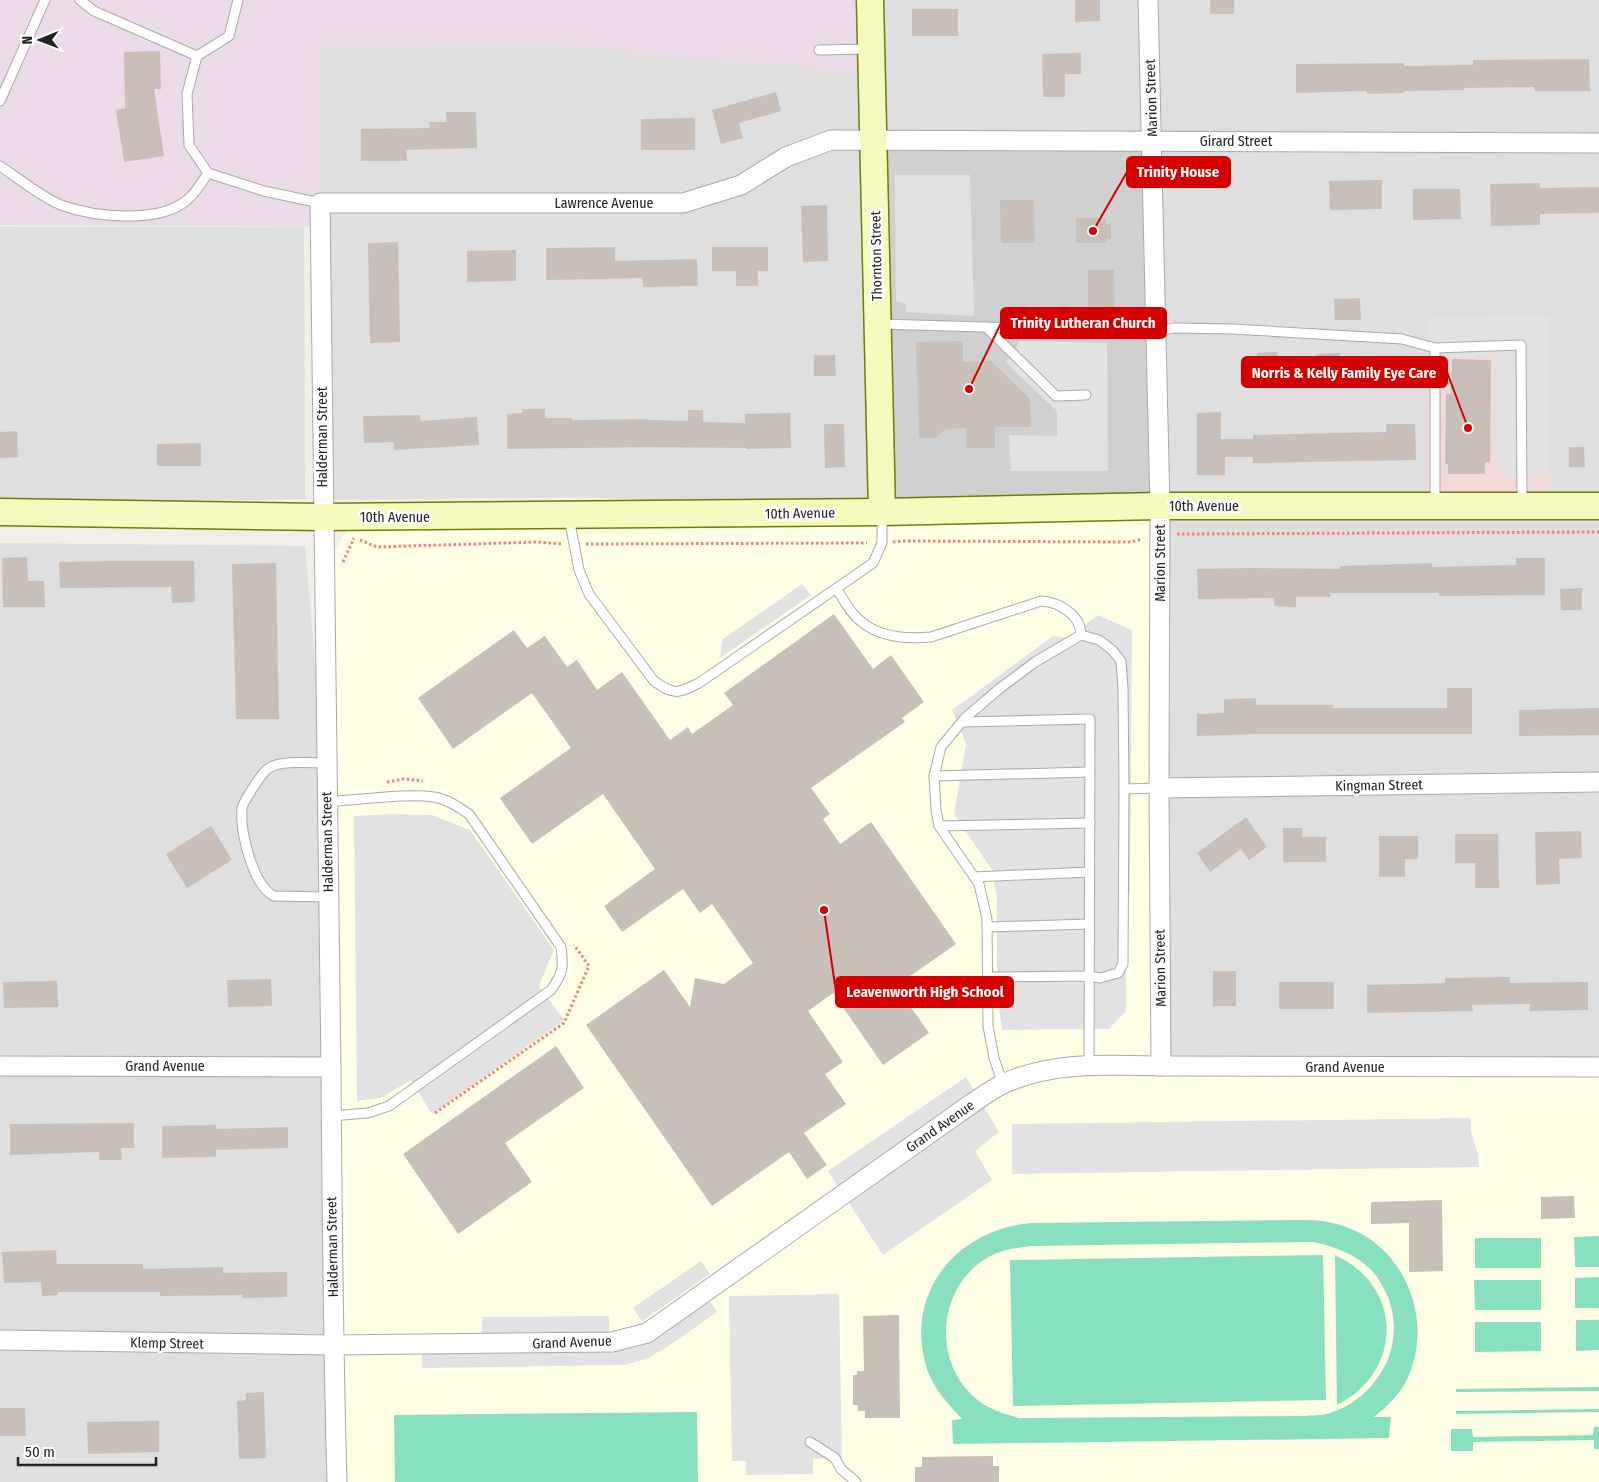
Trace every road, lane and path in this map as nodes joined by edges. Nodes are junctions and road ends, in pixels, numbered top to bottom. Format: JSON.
{"nodes":[{"id":1,"x":45,"y":0,"type":"edge"},
{"id":2,"x":80,"y":0,"type":"edge"},
{"id":3,"x":238,"y":0,"type":"edge"},
{"id":4,"x":870,"y":0,"type":"edge"},
{"id":5,"x":1148,"y":0,"type":"edge"},
{"id":6,"x":871,"y":48,"type":"junction"},
{"id":7,"x":819,"y":50,"type":"dead end"},
{"id":8,"x":197,"y":56,"type":"junction"},
{"id":9,"x":0,"y":101,"type":"edge"},
{"id":10,"x":874,"y":139,"type":"junction"},
{"id":11,"x":1153,"y":141,"type":"junction"},
{"id":12,"x":1599,"y":143,"type":"edge"},
{"id":13,"x":0,"y":166,"type":"edge"},
{"id":14,"x":208,"y":173,"type":"junction"},
{"id":15,"x":320,"y":203,"type":"junction"},
{"id":16,"x":878,"y":324,"type":"junction"},
{"id":17,"x":986,"y":327,"type":"junction"},
{"id":18,"x":1156,"y":332,"type":"junction"},
{"id":19,"x":1435,"y":348,"type":"junction"},
{"id":20,"x":1086,"y":395,"type":"dead end"},
{"id":21,"x":1160,"y":506,"type":"junction"},
{"id":22,"x":1435,"y":506,"type":"junction"},
{"id":23,"x":1522,"y":506,"type":"junction"},
{"id":24,"x":1599,"y":506,"type":"edge"},
{"id":25,"x":0,"y":512,"type":"edge"},
{"id":26,"x":882,"y":512,"type":"junction"},
{"id":27,"x":568,"y":516,"type":"junction"},
{"id":28,"x":322,"y":526,"type":"junction"},
{"id":29,"x":1599,"y":532,"type":"edge"},
{"id":30,"x":1160,"y":534,"type":"junction"},
{"id":31,"x":354,"y":538,"type":"junction"},
{"id":32,"x":882,"y":543,"type":"junction"},
{"id":33,"x":573,"y":544,"type":"junction"},
{"id":34,"x":343,"y":571,"type":"dead end"},
{"id":35,"x":837,"y":589,"type":"junction"},
{"id":36,"x":1081,"y":634,"type":"junction"},
{"id":37,"x":962,"y":722,"type":"junction"},
{"id":38,"x":326,"y":763,"type":"junction"},
{"id":39,"x":1090,"y":772,"type":"junction"},
{"id":40,"x":934,"y":776,"type":"junction"},
{"id":41,"x":425,"y":781,"type":"dead end"},
{"id":42,"x":386,"y":782,"type":"dead end"},
{"id":43,"x":1599,"y":782,"type":"edge"},
{"id":44,"x":1159,"y":788,"type":"junction"},
{"id":45,"x":1124,"y":789,"type":"junction"},
{"id":46,"x":326,"y":802,"type":"junction"},
{"id":47,"x":1090,"y":823,"type":"junction"},
{"id":48,"x":939,"y":826,"type":"junction"},
{"id":49,"x":1090,"y":872,"type":"junction"},
{"id":50,"x":974,"y":876,"type":"junction"},
{"id":51,"x":328,"y":897,"type":"junction"},
{"id":52,"x":1089,"y":924,"type":"junction"},
{"id":53,"x":988,"y":927,"type":"junction"},
{"id":54,"x":572,"y":942,"type":"dead end"},
{"id":55,"x":1089,"y":976,"type":"junction"},
{"id":56,"x":988,"y":977,"type":"junction"},
{"id":57,"x":0,"y":1066,"type":"edge"},
{"id":58,"x":1089,"y":1066,"type":"junction"},
{"id":59,"x":1161,"y":1066,"type":"junction"},
{"id":60,"x":331,"y":1067,"type":"junction"},
{"id":61,"x":1599,"y":1067,"type":"edge"},
{"id":62,"x":1003,"y":1084,"type":"junction"},
{"id":63,"x":435,"y":1114,"type":"dead end"},
{"id":64,"x":331,"y":1116,"type":"junction"},
{"id":65,"x":0,"y":1340,"type":"edge"},
{"id":66,"x":333,"y":1345,"type":"junction"},
{"id":67,"x":810,"y":1442,"type":"dead end"},
{"id":68,"x":337,"y":1482,"type":"edge"},
{"id":69,"x":856,"y":1482,"type":"edge"}],
"edges":[{"from":1,"to":9,"type":"lane"},
{"from":2,"to":8,"type":"lane"},
{"from":3,"to":8,"type":"lane"},
{"from":4,"to":6,"type":"street","name":"Thornton Street"},
{"from":5,"to":11,"type":"street","name":"Marion Street"},
{"from":6,"to":7,"type":"lane"},
{"from":6,"to":10,"type":"street","name":"Thornton Street"},
{"from":8,"to":14,"type":"lane"},
{"from":10,"to":11,"type":"street","name":"Girard Street"},
{"from":10,"to":15,"type":"street","name":"Lawrence Avenue"},
{"from":10,"to":16,"type":"street","name":"Thornton Street"},
{"from":11,"to":12,"type":"street","name":"Girard Street"},
{"from":11,"to":18,"type":"street","name":"Marion Street"},
{"from":13,"to":14,"type":"lane"},
{"from":14,"to":15,"type":"lane"},
{"from":15,"to":28,"type":"street","name":"Halderman Street"},
{"from":16,"to":17,"type":"lane"},
{"from":16,"to":26,"type":"street","name":"Thornton Street"},
{"from":17,"to":18,"type":"lane"},
{"from":17,"to":20,"type":"lane"},
{"from":18,"to":19,"type":"lane"},
{"from":18,"to":21,"type":"street","name":"Marion Street"},
{"from":19,"to":22,"type":"lane"},
{"from":19,"to":23,"type":"lane"},
{"from":21,"to":22,"type":"street","name":"10th Avenue"},
{"from":21,"to":26,"type":"street","name":"10th Avenue"},
{"from":21,"to":30,"type":"street","name":"Marion Street"},
{"from":22,"to":23,"type":"street","name":"10th Avenue"},
{"from":23,"to":24,"type":"street","name":"10th Avenue"},
{"from":25,"to":28,"type":"street","name":"10th Avenue"},
{"from":26,"to":27,"type":"street","name":"10th Avenue"},
{"from":26,"to":32,"type":"lane"},
{"from":27,"to":28,"type":"street","name":"10th Avenue"},
{"from":27,"to":33,"type":"lane"},
{"from":28,"to":31,"type":"path"},
{"from":28,"to":38,"type":"street","name":"Halderman Street"},
{"from":29,"to":30,"type":"path"},
{"from":30,"to":32,"type":"path"},
{"from":30,"to":44,"type":"street","name":"Marion Street"},
{"from":31,"to":33,"type":"path"},
{"from":31,"to":34,"type":"path"},
{"from":32,"to":33,"type":"path"},
{"from":32,"to":35,"type":"lane"},
{"from":33,"to":35,"type":"lane"},
{"from":35,"to":36,"type":"lane"},
{"from":36,"to":37,"type":"lane"},
{"from":36,"to":45,"type":"lane"},
{"from":37,"to":39,"type":"lane"},
{"from":37,"to":40,"type":"lane"},
{"from":38,"to":46,"type":"street","name":"Halderman Street"},
{"from":38,"to":51,"type":"lane"},
{"from":39,"to":40,"type":"lane"},
{"from":39,"to":47,"type":"lane"},
{"from":40,"to":48,"type":"lane"},
{"from":41,"to":42,"type":"path"},
{"from":43,"to":44,"type":"street","name":"Kingman Street"},
{"from":44,"to":45,"type":"lane"},
{"from":44,"to":59,"type":"street","name":"Marion Street"},
{"from":45,"to":55,"type":"lane"},
{"from":46,"to":51,"type":"street","name":"Halderman Street"},
{"from":46,"to":64,"type":"lane"},
{"from":47,"to":48,"type":"lane"},
{"from":47,"to":49,"type":"lane"},
{"from":48,"to":50,"type":"lane"},
{"from":49,"to":50,"type":"lane"},
{"from":49,"to":52,"type":"lane"},
{"from":50,"to":53,"type":"lane"},
{"from":51,"to":60,"type":"street","name":"Halderman Street"},
{"from":52,"to":53,"type":"lane"},
{"from":52,"to":55,"type":"lane"},
{"from":53,"to":56,"type":"lane"},
{"from":54,"to":63,"type":"path"},
{"from":55,"to":56,"type":"lane"},
{"from":55,"to":58,"type":"lane"},
{"from":56,"to":62,"type":"lane"},
{"from":57,"to":60,"type":"street","name":"Grand Avenue"},
{"from":58,"to":59,"type":"street","name":"Grand Avenue"},
{"from":58,"to":62,"type":"street","name":"Grand Avenue"},
{"from":59,"to":61,"type":"street","name":"Grand Avenue"},
{"from":60,"to":64,"type":"street","name":"Halderman Street"},
{"from":62,"to":66,"type":"street","name":"Grand Avenue"},
{"from":64,"to":66,"type":"street","name":"Halderman Street"},
{"from":65,"to":66,"type":"street","name":"Klemp Street"},
{"from":66,"to":68,"type":"street","name":"Halderman Street"},
{"from":67,"to":69,"type":"lane"}]}
